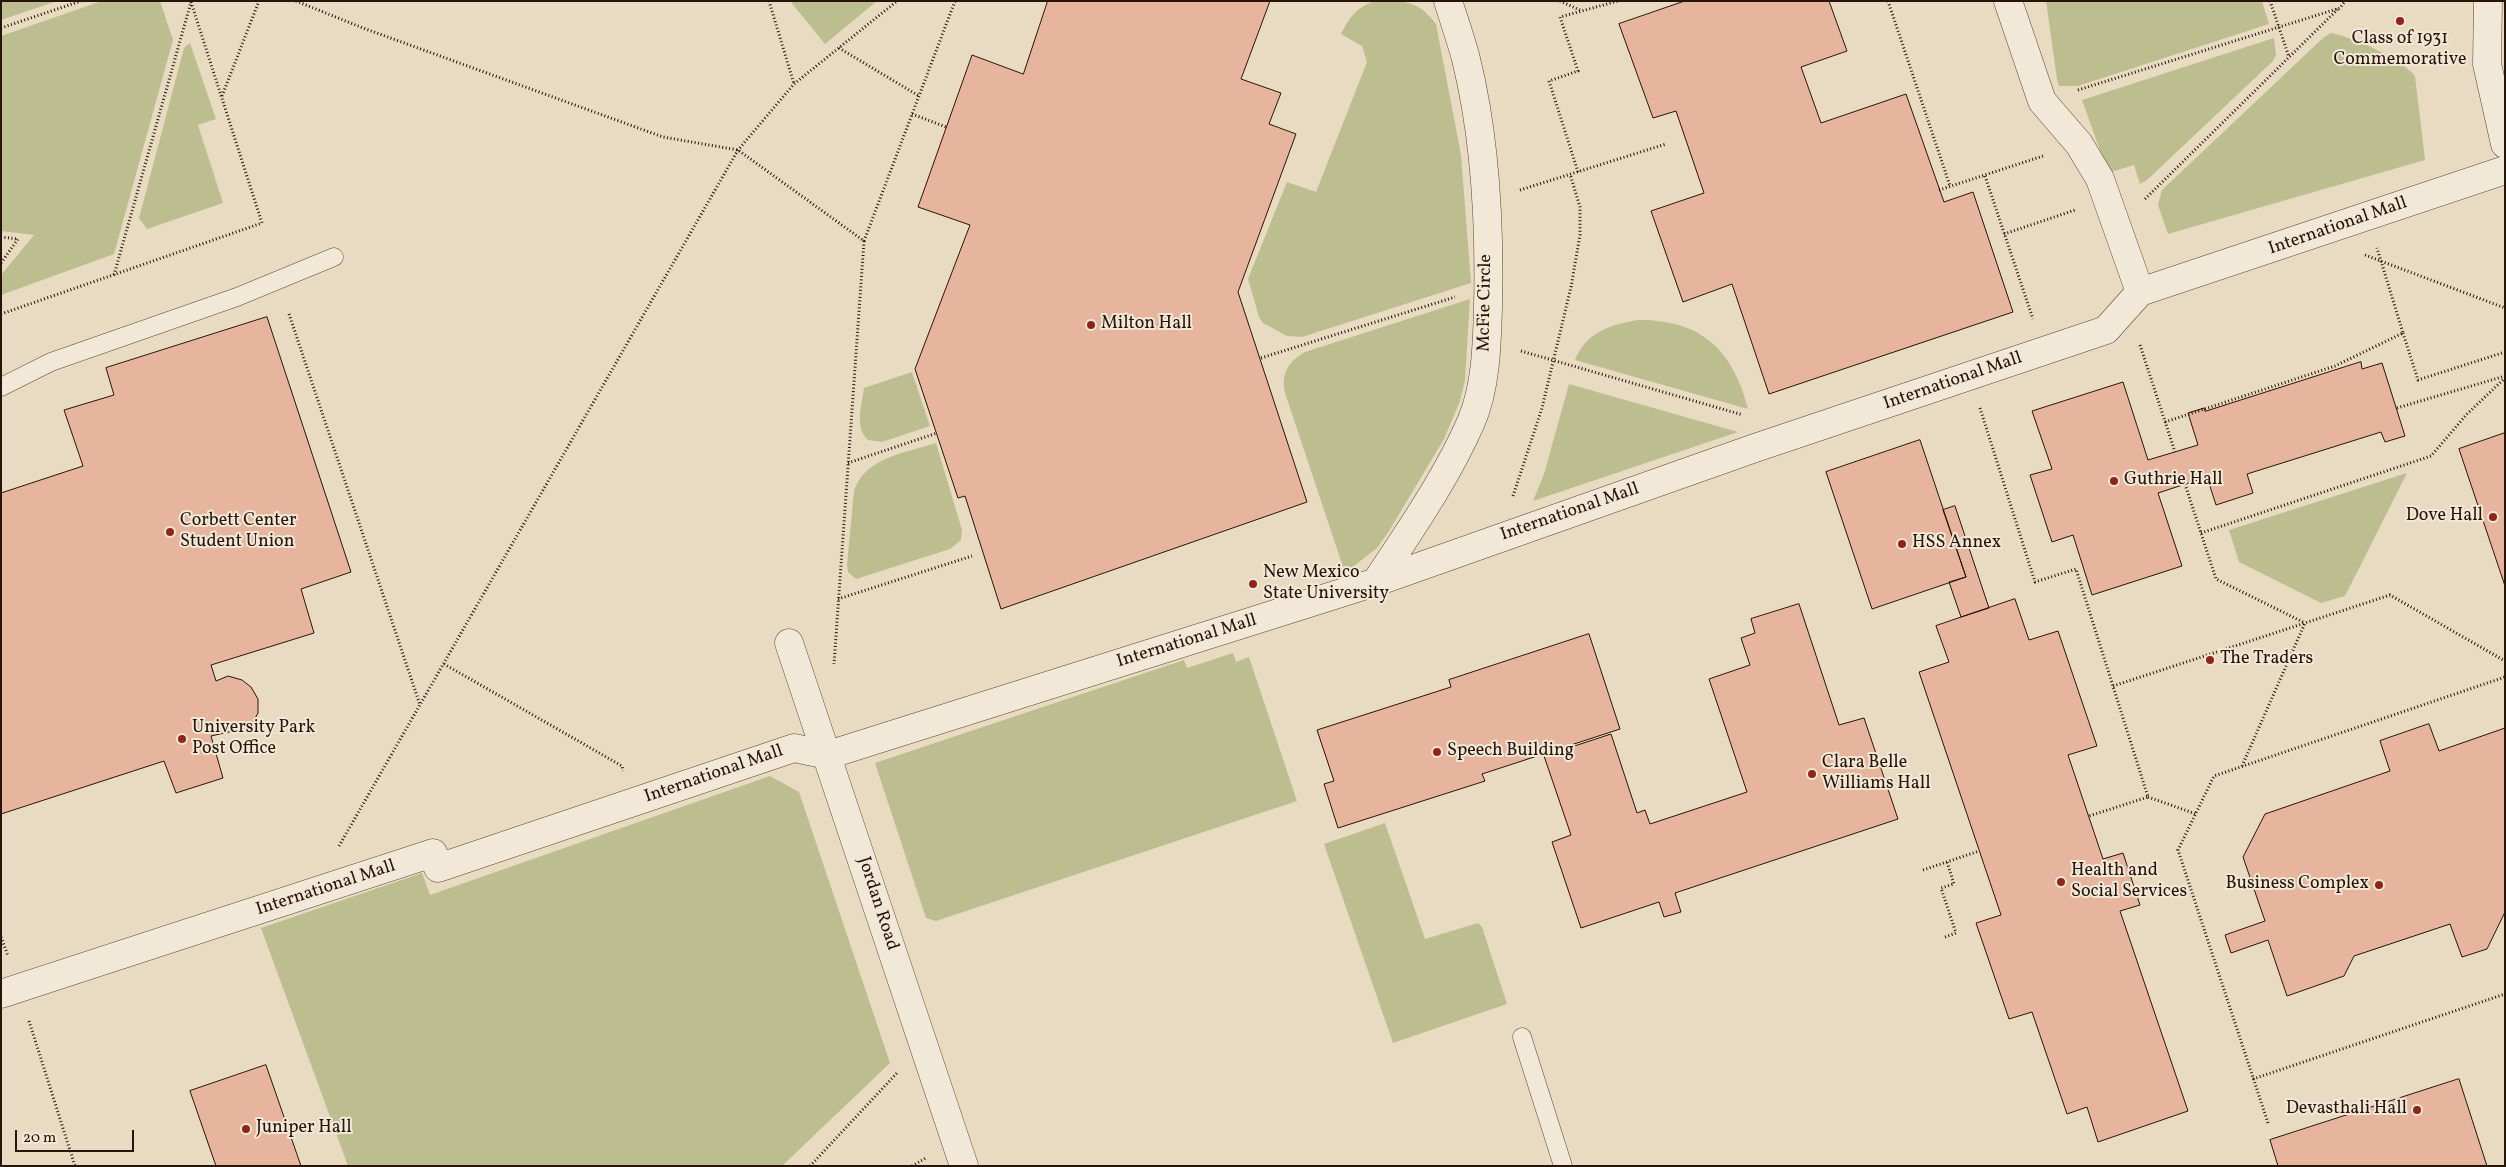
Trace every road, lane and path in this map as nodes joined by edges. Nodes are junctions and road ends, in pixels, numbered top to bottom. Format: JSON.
{"nodes":[{"id":1,"x":81,"y":1,"type":"edge"},
{"id":2,"x":191,"y":1,"type":"edge"},
{"id":3,"x":259,"y":1,"type":"edge"},
{"id":4,"x":296,"y":1,"type":"edge"},
{"id":5,"x":769,"y":1,"type":"edge"},
{"id":6,"x":897,"y":1,"type":"edge"},
{"id":7,"x":955,"y":1,"type":"edge"},
{"id":8,"x":1448,"y":1,"type":"edge"},
{"id":9,"x":1560,"y":1,"type":"edge"},
{"id":10,"x":1618,"y":1,"type":"edge"},
{"id":11,"x":1888,"y":1,"type":"edge"},
{"id":12,"x":2008,"y":1,"type":"edge"},
{"id":13,"x":2270,"y":1,"type":"edge"},
{"id":14,"x":2345,"y":1,"type":"edge"},
{"id":15,"x":2488,"y":1,"type":"edge"},
{"id":16,"x":2340,"y":8,"type":"junction"},
{"id":17,"x":1582,"y":11,"type":"junction"},
{"id":18,"x":2278,"y":26,"type":"junction"},
{"id":19,"x":1,"y":28,"type":"edge"},
{"id":20,"x":839,"y":48,"type":"junction"},
{"id":21,"x":2289,"y":57,"type":"junction"},
{"id":22,"x":794,"y":84,"type":"junction"},
{"id":23,"x":222,"y":96,"type":"junction"},
{"id":24,"x":919,"y":96,"type":"junction"},
{"id":25,"x":2042,"y":101,"type":"junction"},
{"id":26,"x":912,"y":114,"type":"junction"},
{"id":27,"x":946,"y":127,"type":"dead end"},
{"id":28,"x":1666,"y":144,"type":"dead end"},
{"id":29,"x":2080,"y":144,"type":"junction"},
{"id":30,"x":2505,"y":144,"type":"edge"},
{"id":31,"x":738,"y":150,"type":"junction"},
{"id":32,"x":2505,"y":170,"type":"edge"},
{"id":33,"x":1578,"y":172,"type":"junction"},
{"id":34,"x":1570,"y":174,"type":"junction"},
{"id":35,"x":1985,"y":176,"type":"junction"},
{"id":36,"x":1950,"y":186,"type":"junction"},
{"id":37,"x":1526,"y":188,"type":"dead end"},
{"id":38,"x":1939,"y":190,"type":"dead end"},
{"id":39,"x":2107,"y":200,"type":"junction"},
{"id":40,"x":2368,"y":216,"type":"junction"},
{"id":41,"x":2116,"y":228,"type":"junction"},
{"id":42,"x":2004,"y":234,"type":"junction"},
{"id":43,"x":1,"y":237,"type":"edge"},
{"id":44,"x":864,"y":241,"type":"junction"},
{"id":45,"x":2361,"y":254,"type":"dead end"},
{"id":46,"x":334,"y":258,"type":"dead end"},
{"id":47,"x":1,"y":263,"type":"edge"},
{"id":48,"x":114,"y":275,"type":"junction"},
{"id":49,"x":1489,"y":286,"type":"junction"},
{"id":50,"x":2140,"y":292,"type":"junction"},
{"id":51,"x":2505,"y":308,"type":"edge"},
{"id":52,"x":1,"y":314,"type":"edge"},
{"id":53,"x":289,"y":314,"type":"dead end"},
{"id":54,"x":2403,"y":333,"type":"junction"},
{"id":55,"x":2142,"y":350,"type":"dead end"},
{"id":56,"x":2044,"y":351,"type":"junction"},
{"id":57,"x":1522,"y":352,"type":"dead end"},
{"id":58,"x":2505,"y":352,"type":"edge"},
{"id":59,"x":1262,"y":358,"type":"dead end"},
{"id":60,"x":1554,"y":360,"type":"junction"},
{"id":61,"x":1970,"y":376,"type":"junction"},
{"id":62,"x":2505,"y":377,"type":"edge"},
{"id":63,"x":1,"y":387,"type":"edge"},
{"id":64,"x":2397,"y":408,"type":"dead end"},
{"id":65,"x":1748,"y":416,"type":"dead end"},
{"id":66,"x":2165,"y":422,"type":"junction"},
{"id":67,"x":937,"y":433,"type":"dead end"},
{"id":68,"x":2175,"y":452,"type":"dead end"},
{"id":69,"x":848,"y":463,"type":"junction"},
{"id":70,"x":2185,"y":484,"type":"dead end"},
{"id":71,"x":2201,"y":532,"type":"junction"},
{"id":72,"x":1498,"y":539,"type":"junction"},
{"id":73,"x":972,"y":556,"type":"dead end"},
{"id":74,"x":1376,"y":582,"type":"junction"},
{"id":75,"x":838,"y":599,"type":"junction"},
{"id":76,"x":2305,"y":623,"type":"junction"},
{"id":77,"x":789,"y":643,"type":"dead end"},
{"id":78,"x":2505,"y":661,"type":"edge"},
{"id":79,"x":444,"y":664,"type":"junction"},
{"id":80,"x":834,"y":667,"type":"dead end"},
{"id":81,"x":2505,"y":678,"type":"edge"},
{"id":82,"x":2113,"y":686,"type":"junction"},
{"id":83,"x":420,"y":704,"type":"junction"},
{"id":84,"x":828,"y":755,"type":"junction"},
{"id":85,"x":2242,"y":766,"type":"junction"},
{"id":86,"x":2148,"y":797,"type":"junction"},
{"id":87,"x":633,"y":802,"type":"junction"},
{"id":88,"x":2196,"y":814,"type":"junction"},
{"id":89,"x":2088,"y":816,"type":"dead end"},
{"id":90,"x":1979,"y":850,"type":"dead end"},
{"id":91,"x":1947,"y":862,"type":"junction"},
{"id":92,"x":1923,"y":870,"type":"dead end"},
{"id":93,"x":312,"y":895,"type":"junction"},
{"id":94,"x":1,"y":937,"type":"edge"},
{"id":95,"x":1945,"y":937,"type":"dead end"},
{"id":96,"x":10,"y":992,"type":"edge"},
{"id":97,"x":2505,"y":994,"type":"edge"},
{"id":98,"x":1522,"y":1037,"type":"dead end"},
{"id":99,"x":928,"y":1058,"type":"junction"},
{"id":100,"x":2253,"y":1079,"type":"junction"},
{"id":101,"x":2268,"y":1123,"type":"dead end"},
{"id":102,"x":931,"y":1155,"type":"dead end"},
{"id":103,"x":75,"y":1166,"type":"edge"},
{"id":104,"x":810,"y":1166,"type":"edge"},
{"id":105,"x":912,"y":1166,"type":"edge"},
{"id":106,"x":964,"y":1166,"type":"edge"},
{"id":107,"x":1563,"y":1166,"type":"edge"}],
"edges":[{"from":1,"to":19,"type":"path"},
{"from":2,"to":23,"type":"path"},
{"from":2,"to":48,"type":"path"},
{"from":3,"to":23,"type":"path"},
{"from":4,"to":31,"type":"path"},
{"from":5,"to":22,"type":"path"},
{"from":6,"to":20,"type":"path"},
{"from":7,"to":24,"type":"path"},
{"from":8,"to":49,"type":"street","name":"McFie Circle"},
{"from":9,"to":17,"type":"path"},
{"from":10,"to":17,"type":"path"},
{"from":11,"to":36,"type":"path"},
{"from":12,"to":25,"type":"street"},
{"from":13,"to":18,"type":"path"},
{"from":14,"to":16,"type":"path"},
{"from":15,"to":30,"type":"street"},
{"from":16,"to":18,"type":"path"},
{"from":16,"to":21,"type":"path"},
{"from":17,"to":33,"type":"path"},
{"from":18,"to":21,"type":"path"},
{"from":18,"to":25,"type":"path"},
{"from":20,"to":22,"type":"path"},
{"from":20,"to":24,"type":"path"},
{"from":21,"to":41,"type":"path"},
{"from":22,"to":31,"type":"path"},
{"from":23,"to":48,"type":"path"},
{"from":24,"to":26,"type":"path"},
{"from":25,"to":29,"type":"street"},
{"from":26,"to":27,"type":"path"},
{"from":26,"to":44,"type":"path"},
{"from":28,"to":33,"type":"path"},
{"from":29,"to":35,"type":"path"},
{"from":29,"to":39,"type":"street"},
{"from":31,"to":44,"type":"path"},
{"from":31,"to":79,"type":"path"},
{"from":32,"to":40,"type":"street","name":"International Mall"},
{"from":33,"to":34,"type":"path"},
{"from":34,"to":37,"type":"path"},
{"from":34,"to":60,"type":"path"},
{"from":35,"to":36,"type":"path"},
{"from":35,"to":42,"type":"path"},
{"from":36,"to":38,"type":"path"},
{"from":39,"to":41,"type":"street"},
{"from":39,"to":42,"type":"path"},
{"from":40,"to":50,"type":"street","name":"International Mall"},
{"from":40,"to":54,"type":"path"},
{"from":41,"to":50,"type":"street"},
{"from":42,"to":56,"type":"path"},
{"from":43,"to":47,"type":"path"},
{"from":44,"to":69,"type":"path"},
{"from":45,"to":51,"type":"path"},
{"from":46,"to":63,"type":"lane"},
{"from":48,"to":52,"type":"path"},
{"from":49,"to":59,"type":"path"},
{"from":49,"to":74,"type":"street","name":"McFie Circle"},
{"from":50,"to":56,"type":"street","name":"International Mall"},
{"from":53,"to":83,"type":"path"},
{"from":54,"to":58,"type":"path"},
{"from":54,"to":66,"type":"path"},
{"from":55,"to":66,"type":"path"},
{"from":56,"to":61,"type":"street","name":"International Mall"},
{"from":57,"to":60,"type":"path"},
{"from":60,"to":65,"type":"path"},
{"from":60,"to":72,"type":"path"},
{"from":61,"to":72,"type":"street","name":"International Mall"},
{"from":61,"to":82,"type":"path"},
{"from":62,"to":64,"type":"path"},
{"from":62,"to":71,"type":"path"},
{"from":66,"to":68,"type":"path"},
{"from":67,"to":69,"type":"path"},
{"from":69,"to":75,"type":"path"},
{"from":70,"to":71,"type":"path"},
{"from":71,"to":76,"type":"path"},
{"from":72,"to":74,"type":"street","name":"International Mall"},
{"from":73,"to":75,"type":"path"},
{"from":74,"to":84,"type":"street","name":"International Mall"},
{"from":75,"to":80,"type":"path"},
{"from":76,"to":78,"type":"path"},
{"from":76,"to":82,"type":"path"},
{"from":76,"to":85,"type":"path"},
{"from":77,"to":84,"type":"street","name":"Jordan Road"},
{"from":79,"to":83,"type":"path"},
{"from":79,"to":87,"type":"path"},
{"from":81,"to":85,"type":"path"},
{"from":82,"to":86,"type":"path"},
{"from":83,"to":93,"type":"path"},
{"from":84,"to":87,"type":"street","name":"International Mall"},
{"from":84,"to":99,"type":"street","name":"Jordan Road"},
{"from":85,"to":88,"type":"path"},
{"from":86,"to":88,"type":"path"},
{"from":86,"to":89,"type":"path"},
{"from":87,"to":93,"type":"street","name":"International Mall"},
{"from":88,"to":100,"type":"path"},
{"from":90,"to":91,"type":"path"},
{"from":91,"to":92,"type":"path"},
{"from":91,"to":95,"type":"path"},
{"from":93,"to":96,"type":"street","name":"International Mall"},
{"from":94,"to":96,"type":"path"},
{"from":96,"to":103,"type":"path"},
{"from":97,"to":100,"type":"path"},
{"from":98,"to":107,"type":"lane"},
{"from":99,"to":104,"type":"path"},
{"from":99,"to":106,"type":"street","name":"Jordan Road"},
{"from":100,"to":101,"type":"path"},
{"from":102,"to":105,"type":"path"}]}
